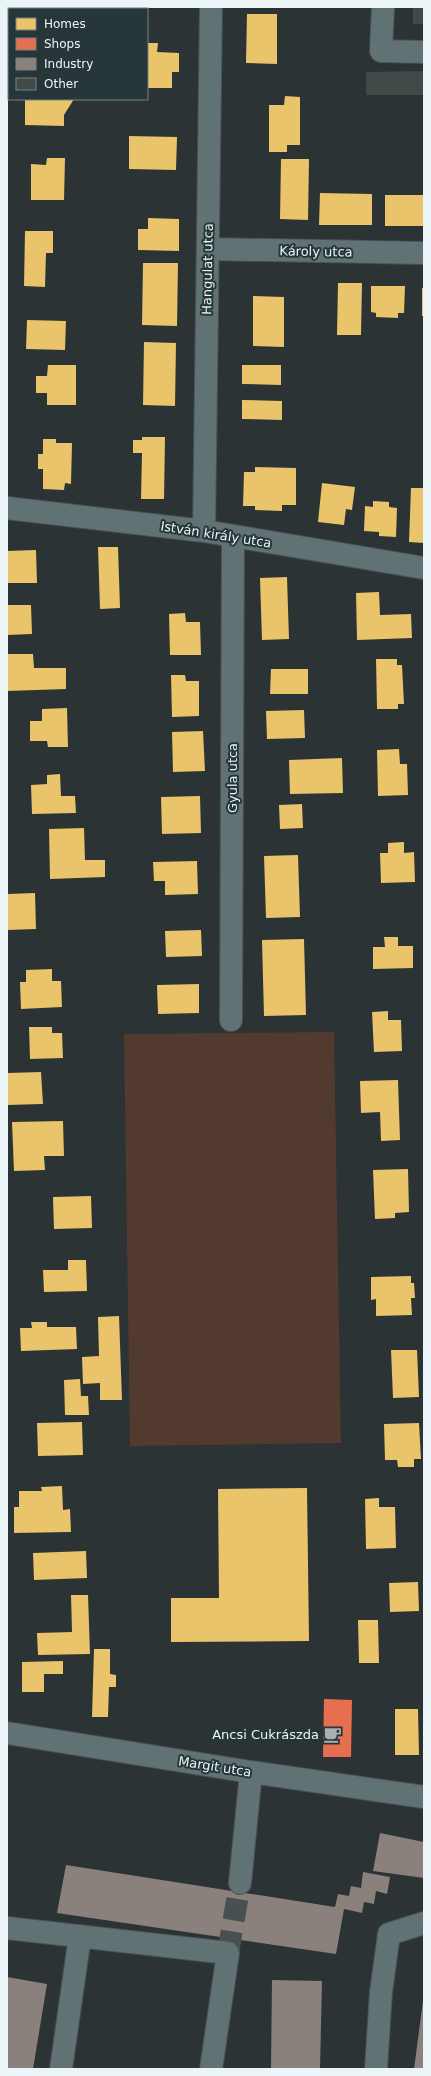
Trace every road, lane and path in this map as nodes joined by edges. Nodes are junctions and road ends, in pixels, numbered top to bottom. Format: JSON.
{"nodes":[{"id":1,"x":211,"y":7,"type":"edge"},
{"id":2,"x":383,"y":7,"type":"edge"},
{"id":3,"x":424,"y":52,"type":"edge"},
{"id":4,"x":208,"y":248,"type":"junction"},
{"id":5,"x":424,"y":253,"type":"edge"},
{"id":6,"x":7,"y":508,"type":"edge"},
{"id":7,"x":204,"y":531,"type":"junction"},
{"id":8,"x":233,"y":536,"type":"junction"},
{"id":9,"x":424,"y":568,"type":"edge"},
{"id":10,"x":231,"y":1020,"type":"dead end"},
{"id":11,"x":7,"y":1733,"type":"edge"},
{"id":12,"x":251,"y":1772,"type":"junction"},
{"id":13,"x":424,"y":1797,"type":"edge"},
{"id":14,"x":240,"y":1883,"type":"tunnel mouth"},
{"id":15,"x":424,"y":1923,"type":"edge"},
{"id":16,"x":7,"y":1928,"type":"edge"},
{"id":17,"x":80,"y":1936,"type":"junction"},
{"id":18,"x":61,"y":2069,"type":"edge"},
{"id":19,"x":212,"y":2069,"type":"edge"},
{"id":20,"x":376,"y":2069,"type":"edge"}],
"edges":[{"from":1,"to":4,"type":"street","name":"Hangulat utca"},
{"from":2,"to":3,"type":"street"},
{"from":4,"to":5,"type":"street","name":"Károly utca"},
{"from":4,"to":7,"type":"street","name":"Hangulat utca"},
{"from":6,"to":7,"type":"street","name":"István király utca"},
{"from":7,"to":8,"type":"street","name":"István király utca"},
{"from":8,"to":9,"type":"street","name":"István király utca"},
{"from":8,"to":10,"type":"street","name":"Gyula utca"},
{"from":11,"to":12,"type":"street","name":"Margit utca"},
{"from":12,"to":13,"type":"street","name":"Margit utca"},
{"from":12,"to":14,"type":"street"},
{"from":15,"to":20,"type":"street"},
{"from":16,"to":17,"type":"street"},
{"from":17,"to":18,"type":"street"},
{"from":17,"to":19,"type":"street"}]}
